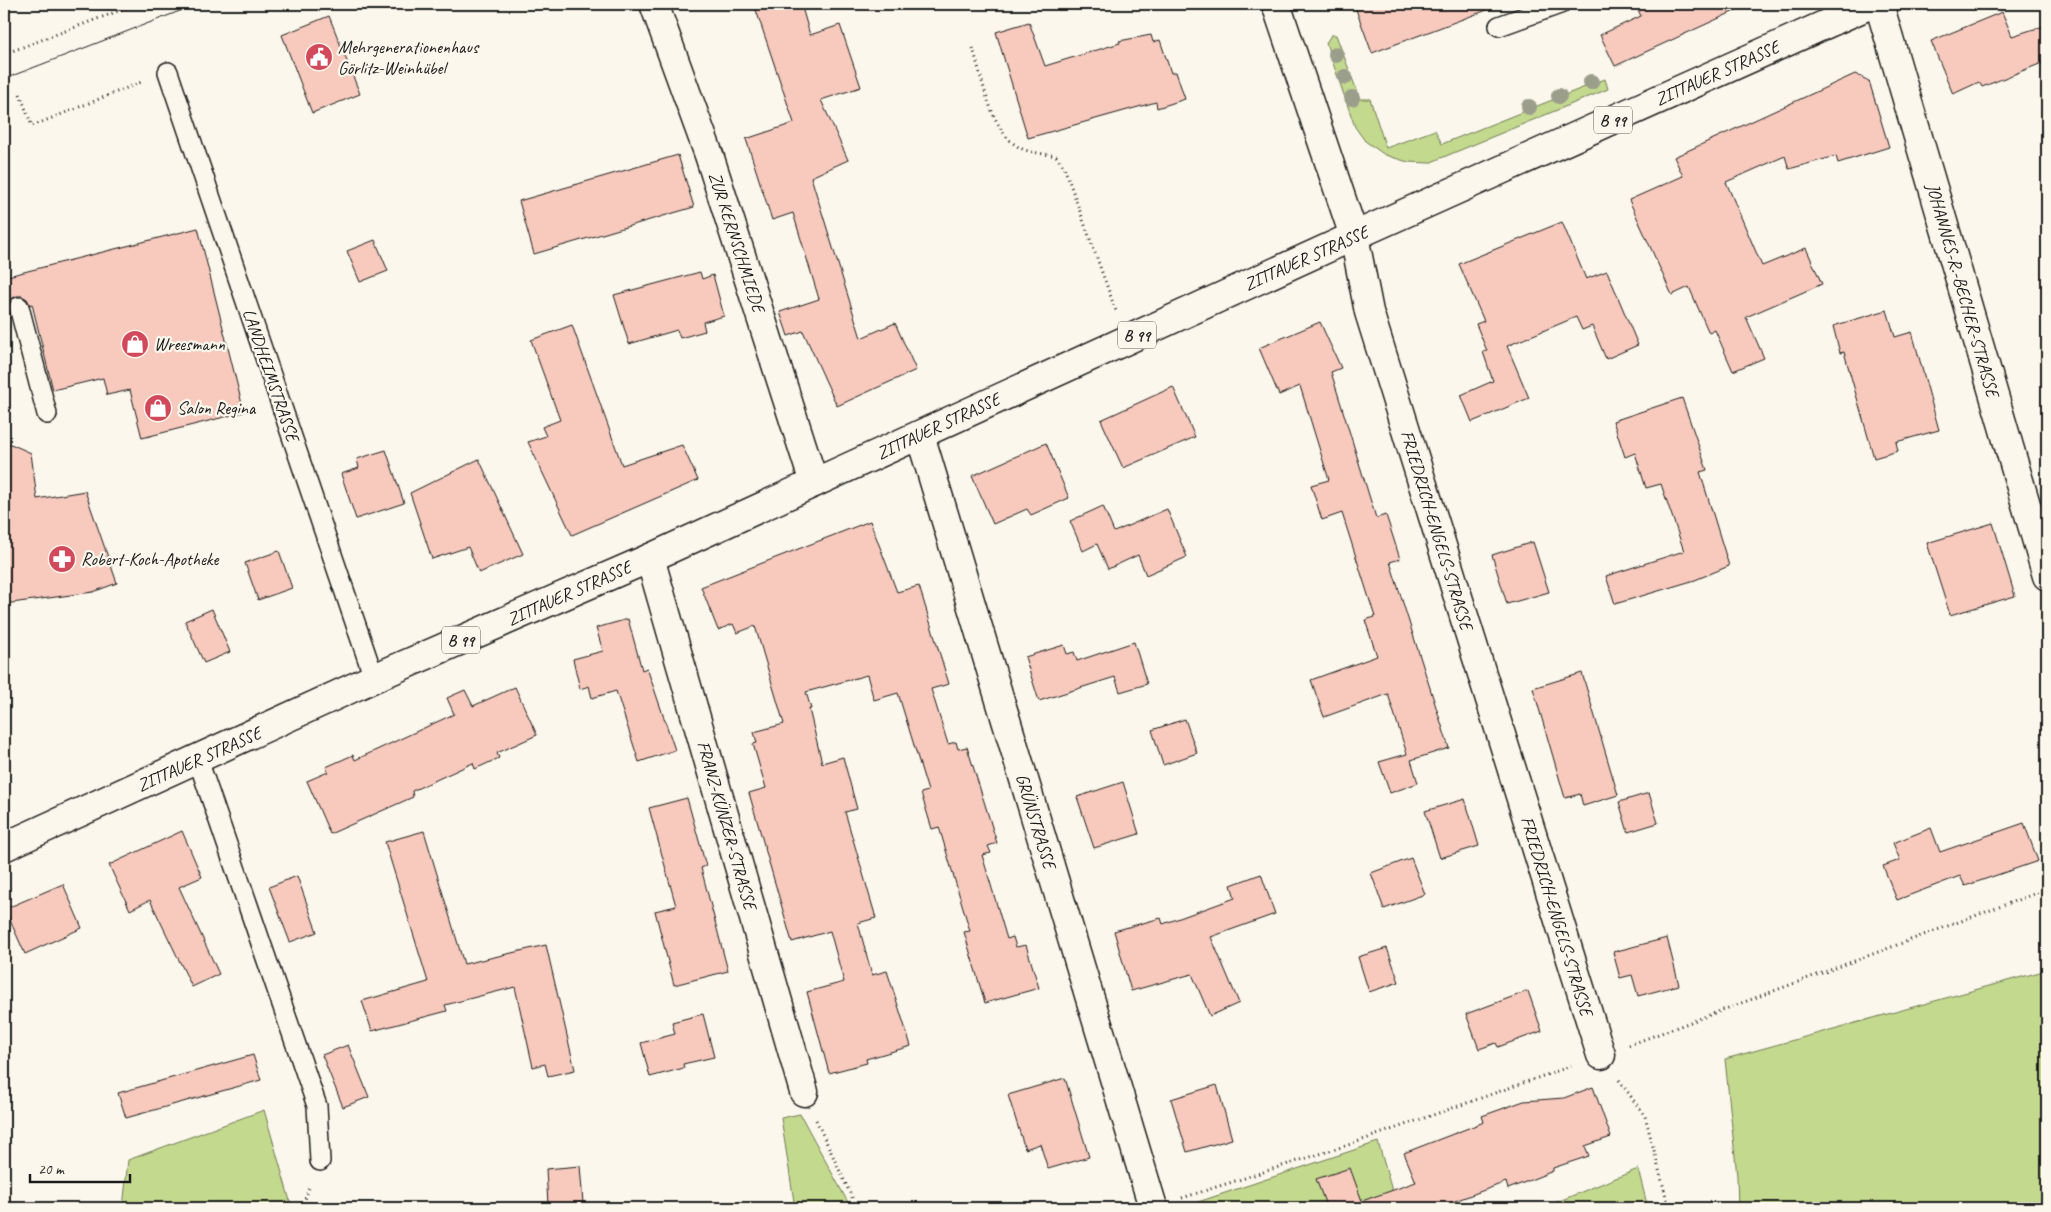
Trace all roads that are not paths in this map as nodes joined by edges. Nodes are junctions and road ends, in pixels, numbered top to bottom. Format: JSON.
{"nodes":[{"id":1,"x":654,"y":4,"type":"edge"},
{"id":2,"x":1276,"y":4,"type":"edge"},
{"id":3,"x":1560,"y":4,"type":"edge"},
{"id":4,"x":1871,"y":4,"type":"edge"},
{"id":5,"x":1879,"y":4,"type":"edge"},
{"id":6,"x":1499,"y":26,"type":"dead end"},
{"id":7,"x":168,"y":72,"type":"road end"},
{"id":8,"x":1354,"y":236,"type":"junction"},
{"id":9,"x":19,"y":307,"type":"dead end"},
{"id":10,"x":47,"y":414,"type":"dead end"},
{"id":11,"x":920,"y":435,"type":"junction"},
{"id":12,"x":814,"y":483,"type":"junction"},
{"id":13,"x":650,"y":558,"type":"junction"},
{"id":14,"x":2047,"y":576,"type":"edge"},
{"id":15,"x":374,"y":678,"type":"junction"},
{"id":16,"x":198,"y":760,"type":"junction"},
{"id":17,"x":4,"y":847,"type":"edge"},
{"id":18,"x":1601,"y":1055,"type":"road end"},
{"id":19,"x":804,"y":1092,"type":"road end"},
{"id":20,"x":320,"y":1161,"type":"dead end"},
{"id":21,"x":1153,"y":1207,"type":"edge"}],
"edges":[{"from":1,"to":12,"type":"street","name":"ZUR KERNSCHMIEDE"},
{"from":2,"to":8,"type":"street","name":"FRIEDRICH-ENGELS-STRASSE"},
{"from":3,"to":6,"type":"lane"},
{"from":4,"to":8,"type":"street","name":"ZITTAUER STRASSE","number":"B 99"},
{"from":5,"to":14,"type":"street","name":"JOHANNES-R.-BECHER-STRASSE"},
{"from":7,"to":15,"type":"lane","name":"LANDHEIMSTRASSE"},
{"from":8,"to":11,"type":"street","name":"ZITTAUER STRASSE","number":"B 99"},
{"from":8,"to":18,"type":"street","name":"FRIEDRICH-ENGELS-STRASSE"},
{"from":9,"to":10,"type":"lane"},
{"from":11,"to":12,"type":"street","name":"ZITTAUER STRASSE","number":"B 99"},
{"from":11,"to":21,"type":"street","name":"GRÜNSTRASSE"},
{"from":12,"to":13,"type":"street","name":"ZITTAUER STRASSE","number":"B 99"},
{"from":13,"to":15,"type":"street","name":"ZITTAUER STRASSE","number":"B 99"},
{"from":13,"to":19,"type":"street","name":"FRANZ-KÜNZER-STRASSE"},
{"from":15,"to":16,"type":"street","name":"ZITTAUER STRASSE","number":"B 99"},
{"from":16,"to":17,"type":"street","name":"ZITTAUER STRASSE","number":"B 99"},
{"from":16,"to":20,"type":"lane"}]}
